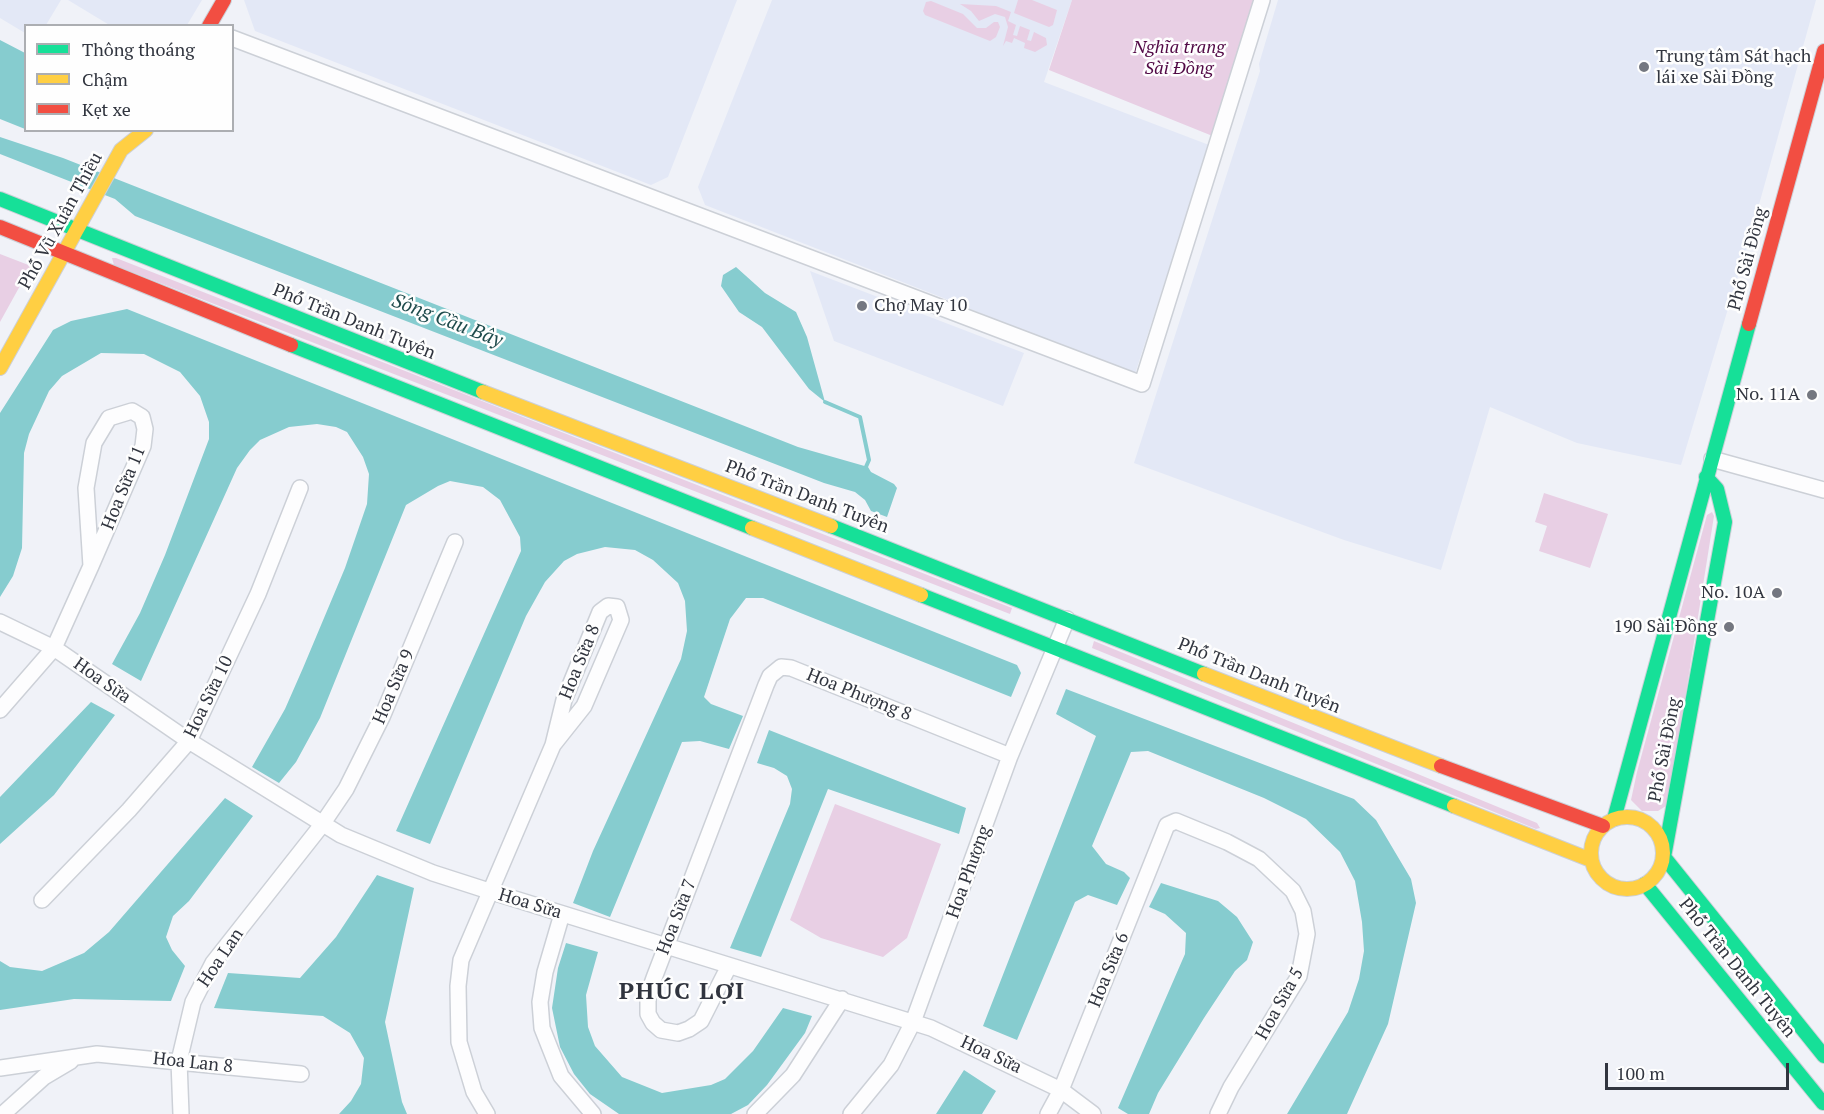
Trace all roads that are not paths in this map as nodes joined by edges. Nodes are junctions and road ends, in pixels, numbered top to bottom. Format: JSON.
{"nodes":[{"id":1,"x":224,"y":0,"type":"edge"},
{"id":2,"x":1262,"y":0,"type":"edge"},
{"id":3,"x":210,"y":24,"type":"edge"},
{"id":4,"x":234,"y":39,"type":"edge"},
{"id":5,"x":1824,"y":51,"type":"edge"},
{"id":6,"x":143,"y":132,"type":"edge"},
{"id":7,"x":0,"y":199,"type":"edge"},
{"id":8,"x":0,"y":227,"type":"edge"},
{"id":9,"x":77,"y":229,"type":"junction"},
{"id":10,"x":64,"y":252,"type":"junction"},
{"id":11,"x":0,"y":368,"type":"edge"},
{"id":12,"x":1712,"y":459,"type":"junction"},
{"id":13,"x":1706,"y":477,"type":"junction"},
{"id":14,"x":300,"y":488,"type":"dead end"},
{"id":15,"x":1824,"y":490,"type":"edge"},
{"id":16,"x":455,"y":542,"type":"dead end"},
{"id":17,"x":91,"y":566,"type":"junction"},
{"id":18,"x":1067,"y":618,"type":"junction"},
{"id":19,"x":0,"y":622,"type":"edge"},
{"id":20,"x":54,"y":648,"type":"junction"},
{"id":21,"x":1054,"y":649,"type":"junction"},
{"id":22,"x":0,"y":710,"type":"edge"},
{"id":23,"x":746,"y":738,"type":"joint"},
{"id":24,"x":189,"y":741,"type":"junction"},
{"id":25,"x":553,"y":745,"type":"junction"},
{"id":26,"x":1011,"y":756,"type":"junction"},
{"id":27,"x":1608,"y":822,"type":"junction"},
{"id":28,"x":321,"y":825,"type":"junction"},
{"id":29,"x":1167,"y":825,"type":"joint"},
{"id":30,"x":1664,"y":857,"type":"junction"},
{"id":31,"x":1591,"y":860,"type":"junction"},
{"id":32,"x":1646,"y":884,"type":"junction"},
{"id":33,"x":489,"y":891,"type":"junction"},
{"id":34,"x":42,"y":900,"type":"dead end"},
{"id":35,"x":562,"y":914,"type":"junction"},
{"id":36,"x":665,"y":946,"type":"junction"},
{"id":37,"x":729,"y":966,"type":"junction"},
{"id":38,"x":842,"y":999,"type":"junction"},
{"id":39,"x":914,"y":1022,"type":"junction"},
{"id":40,"x":84,"y":1055,"type":"junction"},
{"id":41,"x":1824,"y":1056,"type":"edge"},
{"id":42,"x":179,"y":1061,"type":"junction"},
{"id":43,"x":0,"y":1068,"type":"edge"},
{"id":44,"x":301,"y":1074,"type":"dead end"},
{"id":45,"x":1061,"y":1090,"type":"junction"},
{"id":46,"x":1821,"y":1106,"type":"edge"},
{"id":47,"x":3,"y":1114,"type":"edge"},
{"id":48,"x":181,"y":1114,"type":"edge"},
{"id":49,"x":487,"y":1114,"type":"edge"},
{"id":50,"x":592,"y":1114,"type":"edge"},
{"id":51,"x":755,"y":1114,"type":"edge"},
{"id":52,"x":851,"y":1114,"type":"edge"},
{"id":53,"x":1048,"y":1114,"type":"edge"},
{"id":54,"x":1093,"y":1114,"type":"edge"},
{"id":55,"x":1218,"y":1114,"type":"edge"}],
"edges":[{"from":1,"to":3,"type":"main road"},
{"from":2,"to":4,"type":"street"},
{"from":5,"to":12,"type":"main road","name":"Phố Sài Đồng"},
{"from":6,"to":9,"type":"main road","name":"Phố Vũ Xuân Thiều"},
{"from":7,"to":9,"type":"main road","name":"Phố Trần Danh Tuyên"},
{"from":8,"to":10,"type":"main road"},
{"from":9,"to":10,"type":"main road","name":"Phố Vũ Xuân Thiều"},
{"from":9,"to":18,"type":"main road","name":"Phố Trần Danh Tuyên"},
{"from":10,"to":11,"type":"main road","name":"Phố Vũ Xuân Thiều"},
{"from":10,"to":21,"type":"main road"},
{"from":12,"to":13,"type":"main road","name":"Phố Sài Đồng"},
{"from":12,"to":15,"type":"street"},
{"from":13,"to":27,"type":"main road","name":"Phố Sài Đồng"},
{"from":13,"to":30,"type":"main road","name":"Phố Sài Đồng"},
{"from":14,"to":24,"type":"street","name":"Hoa Sữa 10"},
{"from":16,"to":28,"type":"street","name":"Hoa Sữa 9"},
{"from":17,"to":17,"type":"street","name":"Hoa Sữa 11"},
{"from":17,"to":20,"type":"street","name":"Hoa Sữa 11"},
{"from":18,"to":21,"type":"street","name":"Hoa Phượng"},
{"from":18,"to":27,"type":"main road","name":"Phố Trần Danh Tuyên"},
{"from":19,"to":20,"type":"street","name":"Hoa Sữa"},
{"from":20,"to":22,"type":"street","name":"Hoa Sữa 11"},
{"from":20,"to":24,"type":"street","name":"Hoa Sữa"},
{"from":21,"to":26,"type":"street","name":"Hoa Phượng"},
{"from":21,"to":31,"type":"main road"},
{"from":23,"to":26,"type":"street","name":"Hoa Phượng 8"},
{"from":23,"to":36,"type":"street","name":"Hoa Sữa 7"},
{"from":24,"to":28,"type":"street","name":"Hoa Sữa"},
{"from":24,"to":34,"type":"street","name":"Hoa Sữa 10"},
{"from":25,"to":25,"type":"street","name":"Hoa Sữa 8"},
{"from":25,"to":33,"type":"street","name":"Hoa Sữa 8"},
{"from":26,"to":39,"type":"street","name":"Hoa Phượng"},
{"from":27,"to":30,"type":"main road"},
{"from":27,"to":31,"type":"main road"},
{"from":28,"to":33,"type":"street","name":"Hoa Sữa"},
{"from":28,"to":42,"type":"street","name":"Hoa Lan"},
{"from":29,"to":45,"type":"street","name":"Hoa Sữa 6"},
{"from":29,"to":55,"type":"street","name":"Hoa Sữa 5"},
{"from":30,"to":32,"type":"main road"},
{"from":30,"to":41,"type":"main road","name":"Phố Trần Danh Tuyên"},
{"from":31,"to":32,"type":"main road"},
{"from":32,"to":46,"type":"main road","name":"Phố Trần Danh Tuyên"},
{"from":33,"to":35,"type":"street","name":"Hoa Sữa"},
{"from":33,"to":49,"type":"street","name":"Hoa Sữa 8"},
{"from":35,"to":36,"type":"street","name":"Hoa Sữa"},
{"from":35,"to":50,"type":"street"},
{"from":36,"to":37,"type":"street","name":"Hoa Sữa"},
{"from":36,"to":37,"type":"street","name":"Hoa Sữa 7"},
{"from":37,"to":38,"type":"street","name":"Hoa Sữa"},
{"from":38,"to":39,"type":"street","name":"Hoa Sữa"},
{"from":38,"to":51,"type":"street"},
{"from":39,"to":45,"type":"street","name":"Hoa Sữa"},
{"from":39,"to":52,"type":"street","name":"Hoa Phượng"},
{"from":40,"to":42,"type":"street","name":"Hoa Lan 8"},
{"from":40,"to":43,"type":"street","name":"Hoa Lan 8"},
{"from":40,"to":47,"type":"street","name":"Hoa Lan 8"},
{"from":42,"to":44,"type":"street","name":"Hoa Lan 8"},
{"from":42,"to":48,"type":"street","name":"Hoa Lan"},
{"from":45,"to":53,"type":"street","name":"Hoa Sữa 6"},
{"from":45,"to":54,"type":"street","name":"Hoa Sữa"}]}
